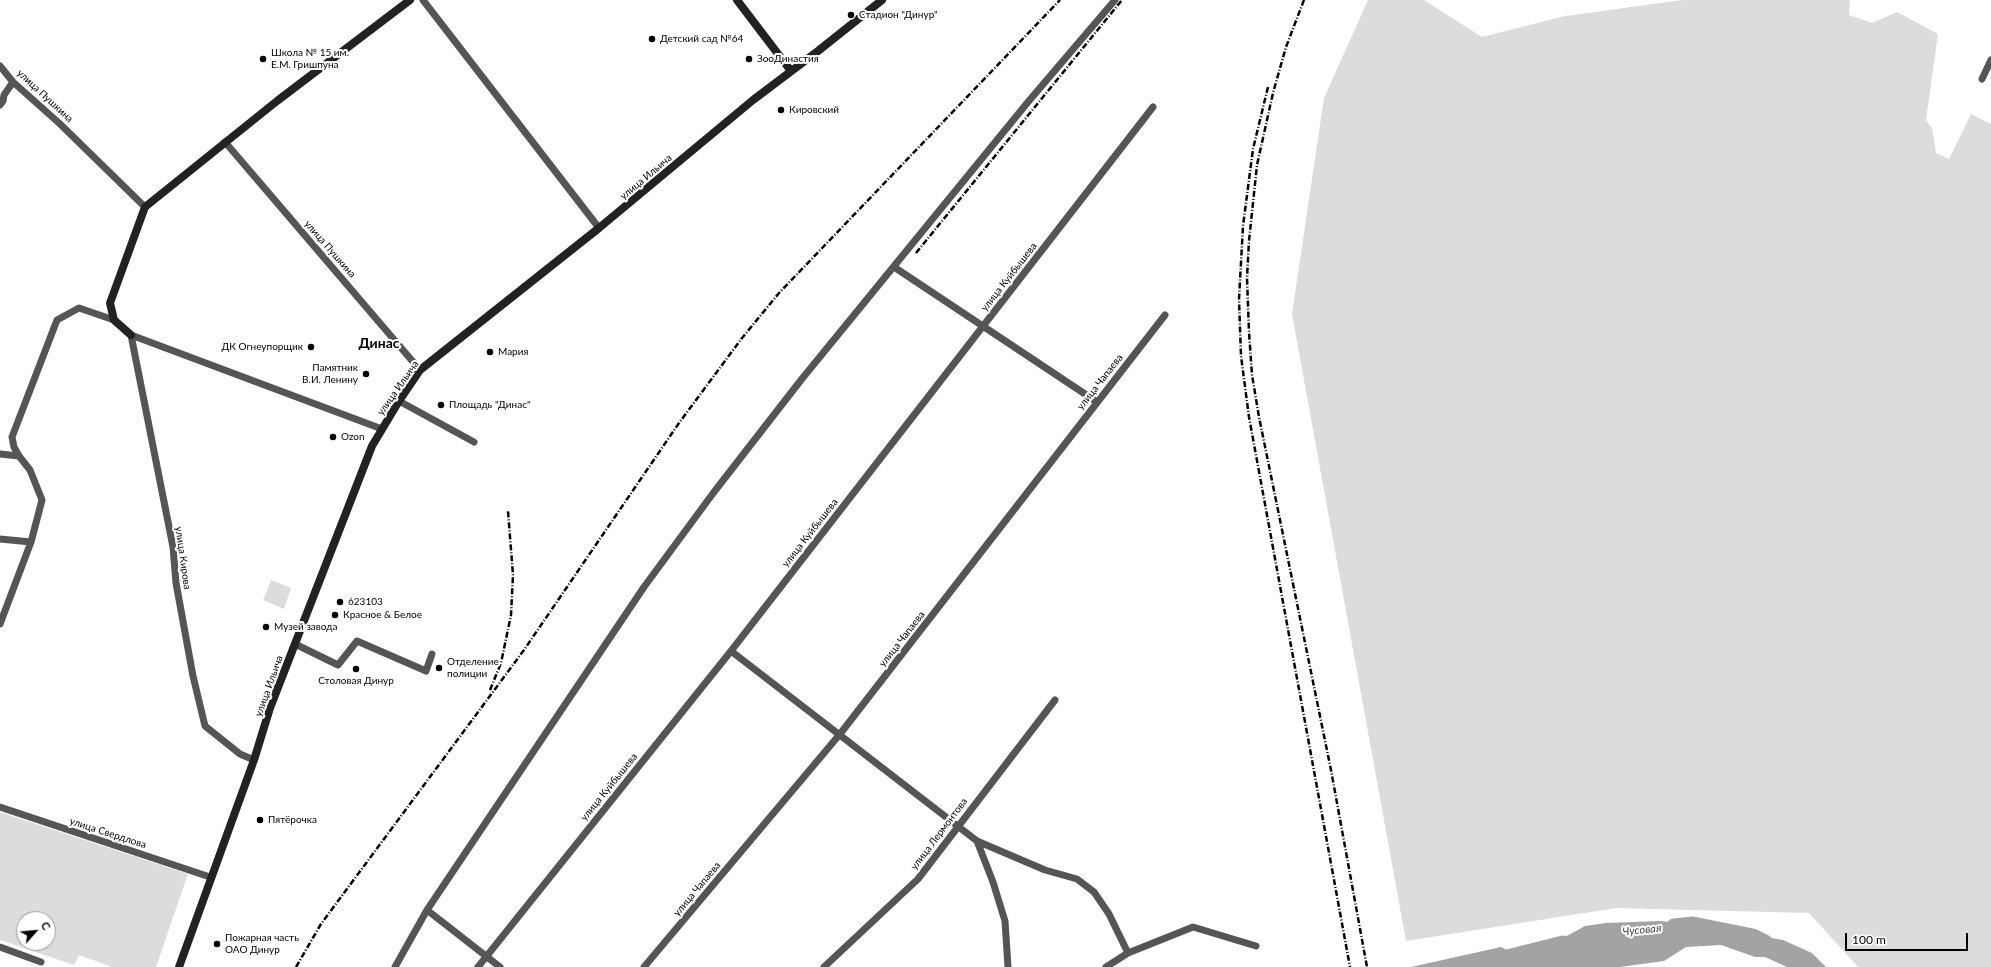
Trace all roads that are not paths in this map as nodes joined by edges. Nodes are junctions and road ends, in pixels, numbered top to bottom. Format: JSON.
{"nodes":[{"id":1,"x":410,"y":0,"type":"edge"},
{"id":2,"x":423,"y":0,"type":"edge"},
{"id":3,"x":737,"y":0,"type":"edge"},
{"id":4,"x":882,"y":0,"type":"edge"},
{"id":5,"x":1115,"y":0,"type":"edge"},
{"id":6,"x":1991,"y":60,"type":"edge"},
{"id":7,"x":0,"y":66,"type":"edge"},
{"id":8,"x":791,"y":71,"type":"junction"},
{"id":9,"x":1982,"y":79,"type":"dead end"},
{"id":10,"x":13,"y":82,"type":"junction"},
{"id":11,"x":0,"y":105,"type":"edge"},
{"id":12,"x":1153,"y":107,"type":"dead end"},
{"id":13,"x":225,"y":142,"type":"junction"},
{"id":14,"x":144,"y":207,"type":"junction"},
{"id":15,"x":600,"y":228,"type":"junction"},
{"id":16,"x":894,"y":267,"type":"junction"},
{"id":17,"x":1165,"y":315,"type":"dead end"},
{"id":18,"x":114,"y":320,"type":"junction"},
{"id":19,"x":984,"y":326,"type":"junction"},
{"id":20,"x":131,"y":335,"type":"junction"},
{"id":21,"x":420,"y":370,"type":"junction"},
{"id":22,"x":399,"y":401,"type":"junction"},
{"id":23,"x":1097,"y":402,"type":"junction"},
{"id":24,"x":382,"y":428,"type":"junction"},
{"id":25,"x":474,"y":442,"type":"dead end"},
{"id":26,"x":0,"y":454,"type":"edge"},
{"id":27,"x":19,"y":456,"type":"junction"},
{"id":28,"x":0,"y":539,"type":"edge"},
{"id":29,"x":31,"y":542,"type":"junction"},
{"id":30,"x":0,"y":624,"type":"edge"},
{"id":31,"x":295,"y":644,"type":"junction"},
{"id":32,"x":731,"y":651,"type":"junction"},
{"id":33,"x":432,"y":654,"type":"dead end"},
{"id":34,"x":1055,"y":700,"type":"dead end"},
{"id":35,"x":840,"y":734,"type":"junction"},
{"id":36,"x":254,"y":760,"type":"junction"},
{"id":37,"x":0,"y":807,"type":"edge"},
{"id":38,"x":956,"y":827,"type":"junction"},
{"id":39,"x":977,"y":841,"type":"junction"},
{"id":40,"x":210,"y":877,"type":"junction"},
{"id":41,"x":427,"y":910,"type":"junction"},
{"id":42,"x":1256,"y":946,"type":"dead end"},
{"id":43,"x":0,"y":947,"type":"edge"},
{"id":44,"x":1128,"y":953,"type":"junction"},
{"id":45,"x":486,"y":955,"type":"junction"},
{"id":46,"x":40,"y":962,"type":"dead end"},
{"id":47,"x":179,"y":967,"type":"edge"},
{"id":48,"x":395,"y":967,"type":"edge"},
{"id":49,"x":478,"y":967,"type":"edge"},
{"id":50,"x":500,"y":967,"type":"edge"},
{"id":51,"x":644,"y":967,"type":"edge"},
{"id":52,"x":824,"y":967,"type":"edge"},
{"id":53,"x":1008,"y":967,"type":"edge"},
{"id":54,"x":1106,"y":967,"type":"edge"}],
"edges":[{"from":1,"to":13,"type":"street"},
{"from":2,"to":15,"type":"street"},
{"from":3,"to":8,"type":"street"},
{"from":4,"to":8,"type":"street","name":"улица Ильича"},
{"from":5,"to":16,"type":"street"},
{"from":6,"to":9,"type":"street"},
{"from":7,"to":10,"type":"street","name":"улица Пушкина"},
{"from":8,"to":15,"type":"street","name":"улица Ильича"},
{"from":10,"to":11,"type":"street"},
{"from":10,"to":14,"type":"street","name":"улица Пушкина"},
{"from":12,"to":19,"type":"street","name":"улица Куйбышева"},
{"from":13,"to":14,"type":"street"},
{"from":13,"to":21,"type":"street","name":"улица Пушкина"},
{"from":14,"to":18,"type":"street"},
{"from":15,"to":21,"type":"street","name":"улица Ильича"},
{"from":16,"to":19,"type":"street"},
{"from":16,"to":41,"type":"street"},
{"from":17,"to":23,"type":"street","name":"улица Чапаева"},
{"from":18,"to":20,"type":"street"},
{"from":18,"to":27,"type":"street"},
{"from":19,"to":23,"type":"street"},
{"from":19,"to":32,"type":"street","name":"улица Куйбышева"},
{"from":20,"to":24,"type":"street"},
{"from":20,"to":36,"type":"street","name":"улица Кирова"},
{"from":21,"to":22,"type":"street","name":"улица Ильича"},
{"from":22,"to":24,"type":"street","name":"улица Ильича"},
{"from":22,"to":25,"type":"street"},
{"from":23,"to":35,"type":"street","name":"улица Чапаева"},
{"from":24,"to":31,"type":"street","name":"улица Ильича"},
{"from":26,"to":27,"type":"street"},
{"from":27,"to":29,"type":"street"},
{"from":28,"to":29,"type":"street"},
{"from":29,"to":30,"type":"street"},
{"from":31,"to":33,"type":"street"},
{"from":31,"to":36,"type":"street","name":"улица Ильича"},
{"from":32,"to":35,"type":"street"},
{"from":32,"to":45,"type":"street","name":"улица Куйбышева"},
{"from":34,"to":38,"type":"street","name":"улица Лермонтова"},
{"from":35,"to":38,"type":"street"},
{"from":35,"to":51,"type":"street","name":"улица Чапаева"},
{"from":36,"to":40,"type":"street","name":"улица Ильича"},
{"from":37,"to":40,"type":"street","name":"улица Свердлова"},
{"from":38,"to":39,"type":"street"},
{"from":38,"to":52,"type":"street","name":"улица Лермонтова"},
{"from":39,"to":44,"type":"street"},
{"from":39,"to":53,"type":"street"},
{"from":40,"to":47,"type":"street","name":"улица Ильича"},
{"from":41,"to":45,"type":"street"},
{"from":41,"to":48,"type":"street"},
{"from":42,"to":44,"type":"street"},
{"from":43,"to":46,"type":"street"},
{"from":44,"to":54,"type":"street"},
{"from":45,"to":49,"type":"street","name":"улица Куйбышева"},
{"from":45,"to":50,"type":"street"}]}
